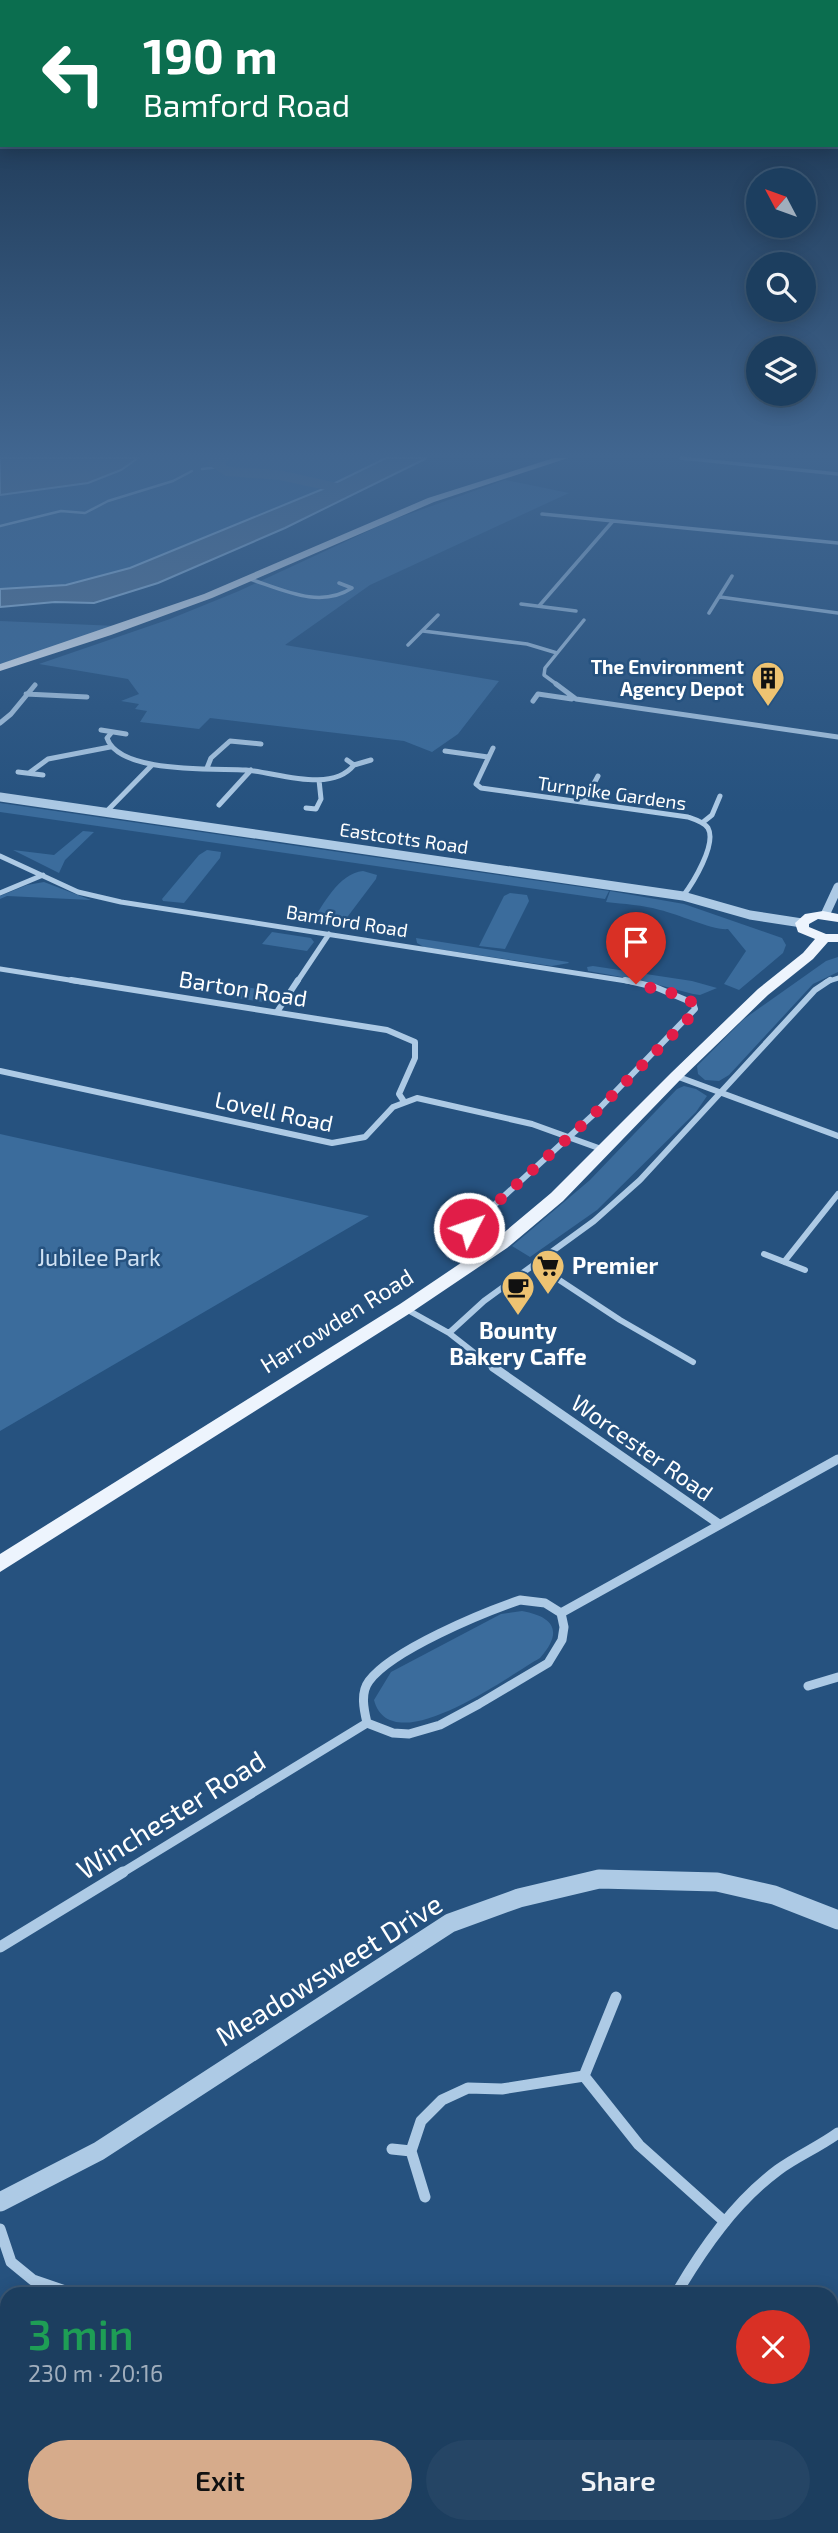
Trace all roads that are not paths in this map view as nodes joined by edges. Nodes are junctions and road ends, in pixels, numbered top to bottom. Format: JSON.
{"nodes":[{"id":1,"x":256,"y":576,"type":"edge"},
{"id":2,"x":565,"y":576,"type":"edge"},
{"id":3,"x":732,"y":576,"type":"dead end"},
{"id":4,"x":250,"y":579,"type":"junction"},
{"id":5,"x":339,"y":583,"type":"dead end"},
{"id":6,"x":720,"y":597,"type":"junction"},
{"id":7,"x":521,"y":604,"type":"dead end"},
{"id":8,"x":539,"y":606,"type":"junction"},
{"id":9,"x":576,"y":611,"type":"dead end"},
{"id":10,"x":709,"y":613,"type":"dead end"},
{"id":11,"x":838,"y":613,"type":"edge"},
{"id":12,"x":438,"y":615,"type":"dead end"},
{"id":13,"x":584,"y":620,"type":"dead end"},
{"id":14,"x":423,"y":631,"type":"junction"},
{"id":15,"x":408,"y":645,"type":"dead end"},
{"id":16,"x":557,"y":653,"type":"junction"},
{"id":17,"x":0,"y":668,"type":"edge"},
{"id":18,"x":35,"y":685,"type":"dead end"},
{"id":19,"x":26,"y":694,"type":"junction"},
{"id":20,"x":88,"y":697,"type":"dead end"},
{"id":21,"x":576,"y":699,"type":"junction"},
{"id":22,"x":533,"y":701,"type":"dead end"},
{"id":23,"x":0,"y":723,"type":"edge"},
{"id":24,"x":101,"y":730,"type":"dead end"},
{"id":25,"x":113,"y":732,"type":"junction"},
{"id":26,"x":126,"y":734,"type":"dead end"},
{"id":27,"x":838,"y":737,"type":"edge"},
{"id":28,"x":261,"y":744,"type":"dead end"},
{"id":29,"x":110,"y":747,"type":"junction"},
{"id":30,"x":493,"y":748,"type":"dead end"},
{"id":31,"x":444,"y":751,"type":"dead end"},
{"id":32,"x":488,"y":757,"type":"junction"},
{"id":33,"x":347,"y":760,"type":"dead end"},
{"id":34,"x":371,"y":760,"type":"dead end"},
{"id":35,"x":152,"y":765,"type":"junction"},
{"id":36,"x":354,"y":765,"type":"junction"},
{"id":37,"x":207,"y":768,"type":"junction"},
{"id":38,"x":251,"y":770,"type":"junction"},
{"id":39,"x":18,"y":772,"type":"dead end"},
{"id":40,"x":29,"y":773,"type":"junction"},
{"id":41,"x":43,"y":775,"type":"dead end"},
{"id":42,"x":598,"y":776,"type":"dead end"},
{"id":43,"x":319,"y":780,"type":"junction"},
{"id":44,"x":720,"y":796,"type":"dead end"},
{"id":45,"x":0,"y":797,"type":"edge"},
{"id":46,"x":584,"y":802,"type":"junction"},
{"id":47,"x":219,"y":805,"type":"dead end"},
{"id":48,"x":306,"y":807,"type":"dead end"},
{"id":49,"x":105,"y":813,"type":"junction"},
{"id":50,"x":702,"y":822,"type":"junction"},
{"id":51,"x":0,"y":856,"type":"edge"},
{"id":52,"x":43,"y":875,"type":"junction"},
{"id":53,"x":838,"y":887,"type":"edge"},
{"id":54,"x":0,"y":893,"type":"edge"},
{"id":55,"x":684,"y":896,"type":"junction"},
{"id":56,"x":832,"y":916,"type":"edge"},
{"id":57,"x":802,"y":923,"type":"junction"},
{"id":58,"x":329,"y":934,"type":"junction"},
{"id":59,"x":831,"y":938,"type":"edge"},
{"id":60,"x":838,"y":948,"type":"edge"},
{"id":61,"x":0,"y":969,"type":"edge"},
{"id":62,"x":794,"y":970,"type":"junction"},
{"id":63,"x":838,"y":978,"type":"edge"},
{"id":64,"x":277,"y":1012,"type":"junction"},
{"id":65,"x":0,"y":1071,"type":"edge"},
{"id":66,"x":676,"y":1076,"type":"junction"},
{"id":67,"x":723,"y":1091,"type":"junction"},
{"id":68,"x":403,"y":1100,"type":"junction"},
{"id":69,"x":838,"y":1136,"type":"edge"},
{"id":70,"x":568,"y":1138,"type":"junction"},
{"id":71,"x":604,"y":1150,"type":"junction"},
{"id":72,"x":837,"y":1195,"type":"edge"},
{"id":73,"x":469,"y":1228,"type":"dead end"},
{"id":74,"x":764,"y":1254,"type":"dead end"},
{"id":75,"x":784,"y":1262,"type":"junction"},
{"id":76,"x":535,"y":1264,"type":"junction"},
{"id":77,"x":805,"y":1270,"type":"dead end"},
{"id":78,"x":406,"y":1308,"type":"junction"},
{"id":79,"x":449,"y":1333,"type":"junction"},
{"id":80,"x":693,"y":1362,"type":"dead end"},
{"id":81,"x":838,"y":1460,"type":"edge"},
{"id":82,"x":719,"y":1524,"type":"junction"},
{"id":83,"x":0,"y":1564,"type":"edge"},
{"id":84,"x":561,"y":1613,"type":"junction"},
{"id":85,"x":838,"y":1677,"type":"edge"},
{"id":86,"x":808,"y":1686,"type":"dead end"},
{"id":87,"x":367,"y":1723,"type":"junction"},
{"id":88,"x":838,"y":1920,"type":"edge"},
{"id":89,"x":0,"y":1947,"type":"edge"},
{"id":90,"x":617,"y":1997,"type":"dead end"},
{"id":91,"x":584,"y":2077,"type":"junction"},
{"id":92,"x":838,"y":2133,"type":"edge"},
{"id":93,"x":392,"y":2148,"type":"dead end"},
{"id":94,"x":411,"y":2151,"type":"junction"},
{"id":95,"x":425,"y":2197,"type":"dead end"},
{"id":96,"x":0,"y":2202,"type":"edge"},
{"id":97,"x":725,"y":2222,"type":"junction"},
{"id":98,"x":0,"y":2230,"type":"edge"},
{"id":99,"x":54,"y":2287,"type":"edge"},
{"id":100,"x":680,"y":2287,"type":"edge"}],
"edges":[{"from":1,"to":4,"type":"main road"},
{"from":2,"to":8,"type":"street"},
{"from":3,"to":6,"type":"street"},
{"from":4,"to":5,"type":"street"},
{"from":4,"to":17,"type":"main road"},
{"from":6,"to":10,"type":"street"},
{"from":6,"to":11,"type":"street"},
{"from":7,"to":8,"type":"street"},
{"from":8,"to":9,"type":"street"},
{"from":12,"to":14,"type":"street"},
{"from":13,"to":16,"type":"street"},
{"from":14,"to":15,"type":"street"},
{"from":14,"to":16,"type":"street"},
{"from":16,"to":21,"type":"street"},
{"from":18,"to":19,"type":"street"},
{"from":19,"to":20,"type":"street"},
{"from":19,"to":23,"type":"street"},
{"from":21,"to":22,"type":"street"},
{"from":21,"to":27,"type":"street"},
{"from":24,"to":25,"type":"street"},
{"from":25,"to":26,"type":"street"},
{"from":25,"to":29,"type":"street"},
{"from":28,"to":37,"type":"street"},
{"from":29,"to":35,"type":"street"},
{"from":29,"to":40,"type":"street"},
{"from":30,"to":32,"type":"street","name":"Turnpike Gardens"},
{"from":31,"to":32,"type":"street"},
{"from":32,"to":46,"type":"street","name":"Turnpike Gardens"},
{"from":33,"to":36,"type":"street"},
{"from":34,"to":36,"type":"street"},
{"from":35,"to":37,"type":"street"},
{"from":35,"to":49,"type":"street"},
{"from":36,"to":43,"type":"street"},
{"from":37,"to":38,"type":"street"},
{"from":38,"to":43,"type":"street"},
{"from":38,"to":47,"type":"street"},
{"from":39,"to":40,"type":"street"},
{"from":40,"to":41,"type":"street"},
{"from":42,"to":46,"type":"street"},
{"from":43,"to":48,"type":"street"},
{"from":44,"to":50,"type":"street"},
{"from":45,"to":49,"type":"street","name":"Eastcotts Road"},
{"from":46,"to":50,"type":"street","name":"Turnpike Gardens"},
{"from":49,"to":55,"type":"street","name":"Eastcotts Road"},
{"from":50,"to":55,"type":"street","name":"Turnpike Gardens"},
{"from":51,"to":52,"type":"street","name":"Bamford Road"},
{"from":52,"to":54,"type":"street"},
{"from":52,"to":58,"type":"street","name":"Bamford Road"},
{"from":53,"to":56,"type":"street"},
{"from":55,"to":57,"type":"street","name":"Eastcotts Road"},
{"from":56,"to":57,"type":"main road"},
{"from":57,"to":59,"type":"main road"},
{"from":58,"to":64,"type":"street"},
{"from":58,"to":70,"type":"street","name":"Bamford Road"},
{"from":59,"to":62,"type":"main road","name":"Harrowden Road"},
{"from":60,"to":62,"type":"main road"},
{"from":61,"to":64,"type":"street","name":"Barton Road"},
{"from":62,"to":66,"type":"main road","name":"Harrowden Road"},
{"from":63,"to":67,"type":"street"},
{"from":64,"to":68,"type":"street","name":"Barton Road"},
{"from":65,"to":68,"type":"street","name":"Lovell Road"},
{"from":66,"to":67,"type":"street"},
{"from":66,"to":71,"type":"main road","name":"Harrowden Road"},
{"from":67,"to":69,"type":"street"},
{"from":67,"to":76,"type":"street"},
{"from":68,"to":70,"type":"street"},
{"from":70,"to":71,"type":"street"},
{"from":70,"to":73,"type":"street"},
{"from":71,"to":78,"type":"main road","name":"Harrowden Road"},
{"from":72,"to":75,"type":"street"},
{"from":74,"to":75,"type":"street"},
{"from":75,"to":77,"type":"street"},
{"from":76,"to":79,"type":"street"},
{"from":76,"to":80,"type":"street"},
{"from":78,"to":79,"type":"street","name":"Worcester Road"},
{"from":78,"to":83,"type":"main road","name":"Harrowden Road"},
{"from":79,"to":82,"type":"street","name":"Worcester Road"},
{"from":81,"to":82,"type":"street"},
{"from":82,"to":84,"type":"street"},
{"from":84,"to":87,"type":"street"},
{"from":84,"to":87,"type":"street"},
{"from":85,"to":86,"type":"street"},
{"from":87,"to":89,"type":"street","name":"Winchester Road"},
{"from":88,"to":96,"type":"street","name":"Meadowsweet Drive"},
{"from":90,"to":91,"type":"street"},
{"from":91,"to":94,"type":"street"},
{"from":91,"to":97,"type":"street"},
{"from":92,"to":97,"type":"street"},
{"from":93,"to":94,"type":"street"},
{"from":94,"to":95,"type":"street"},
{"from":97,"to":100,"type":"street"},
{"from":98,"to":99,"type":"street"}]}
